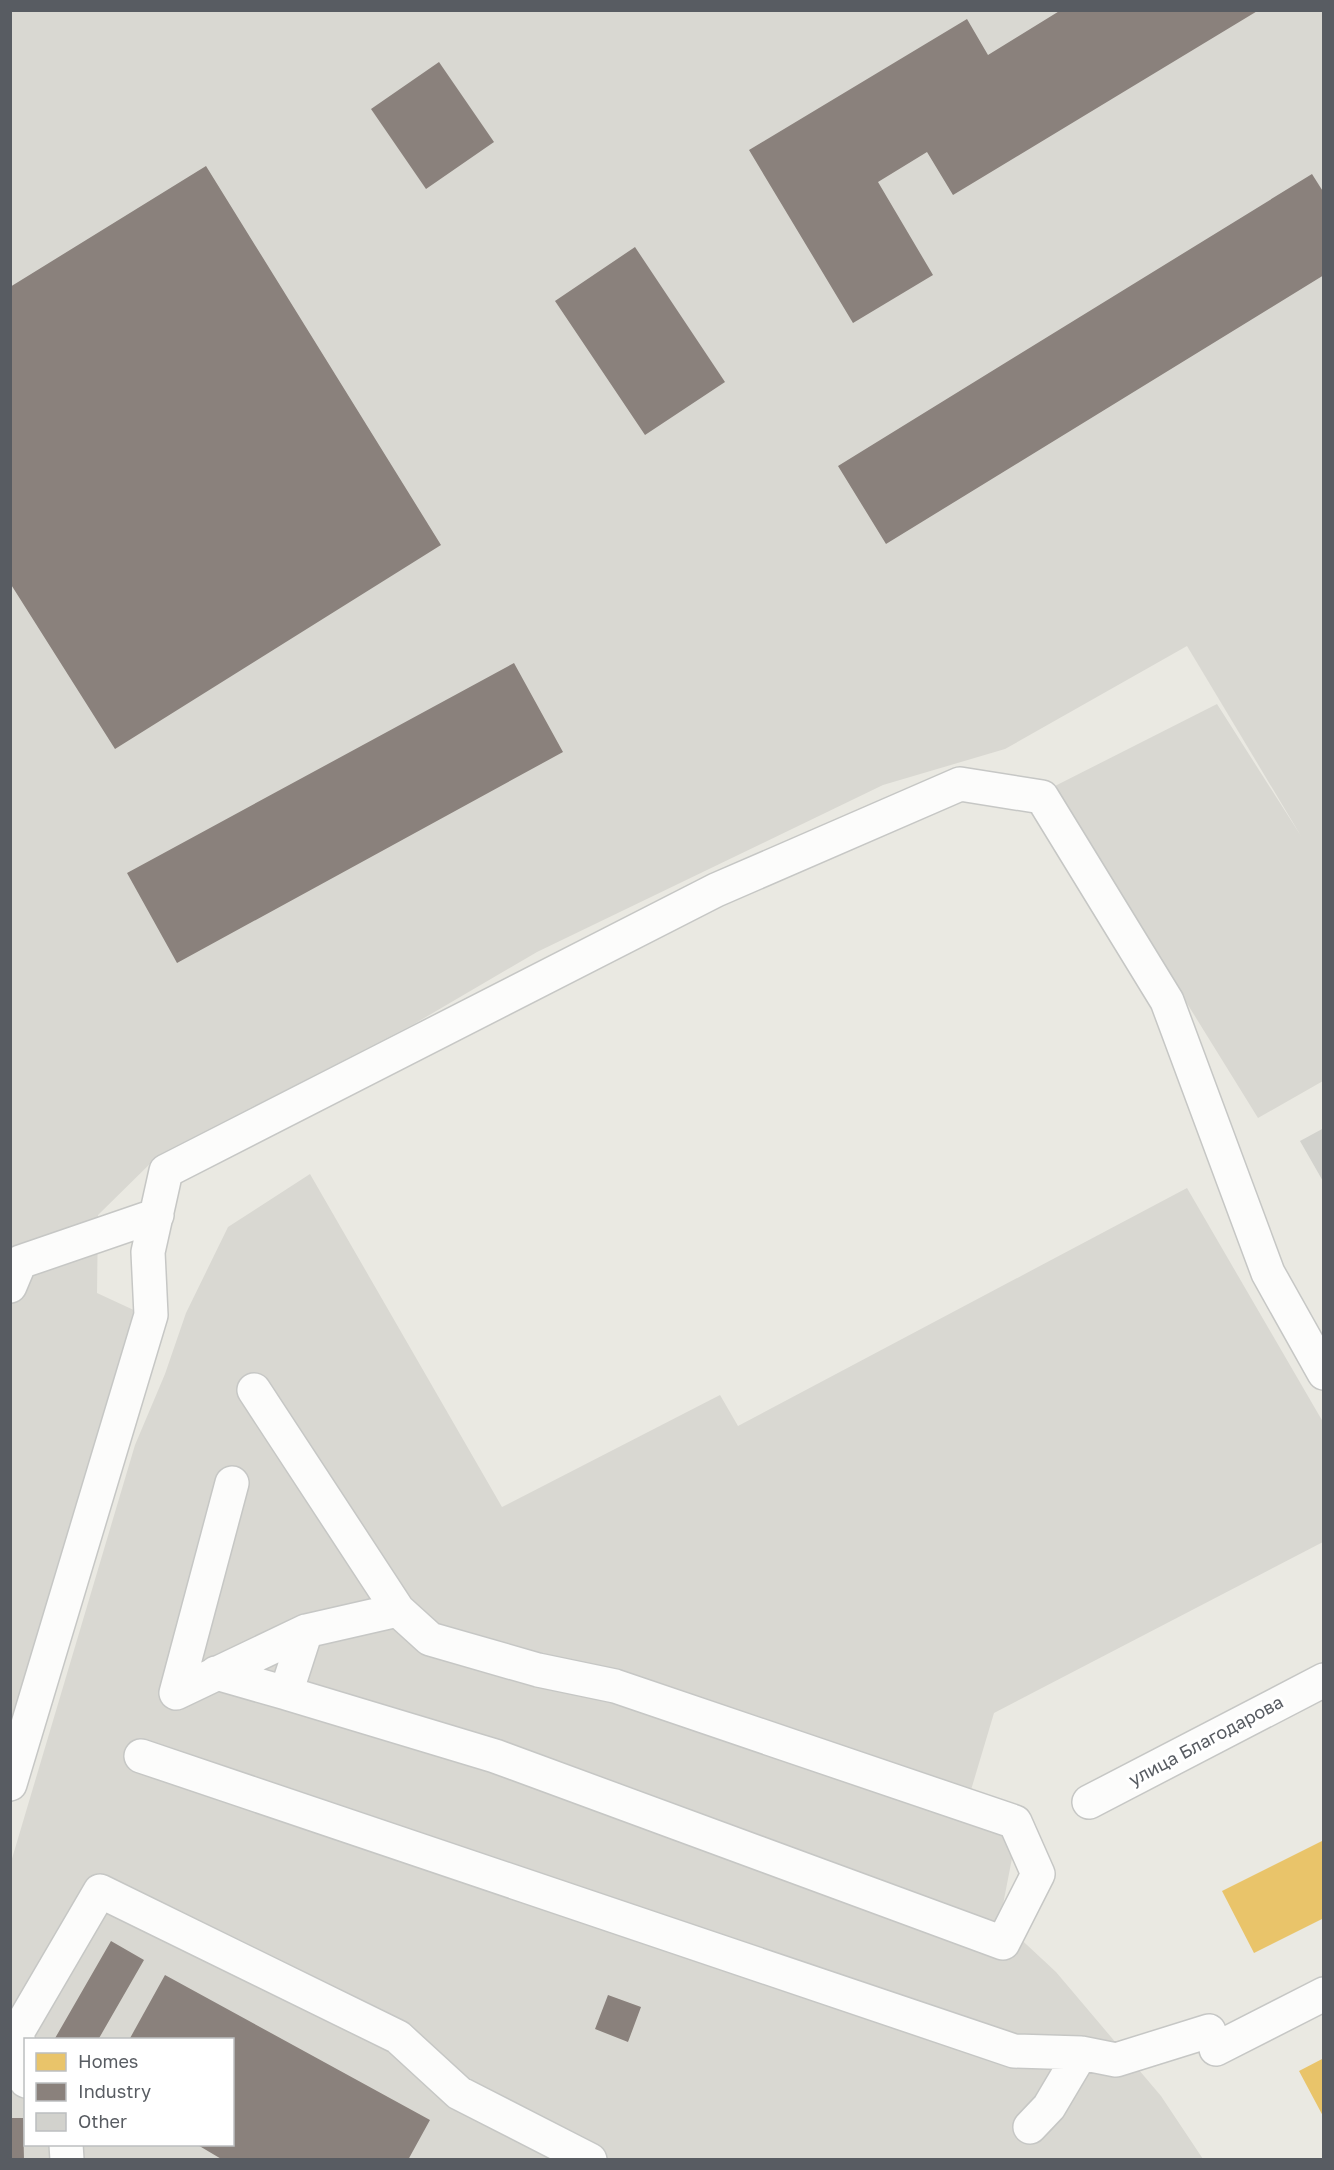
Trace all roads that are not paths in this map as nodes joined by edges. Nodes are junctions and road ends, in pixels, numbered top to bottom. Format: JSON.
{"nodes":[{"id":1,"x":156,"y":1215,"type":"junction"},
{"id":2,"x":10,"y":1286,"type":"edge"},
{"id":3,"x":1323,"y":1373,"type":"edge"},
{"id":4,"x":254,"y":1390,"type":"dead end"},
{"id":5,"x":232,"y":1483,"type":"dead end"},
{"id":6,"x":398,"y":1610,"type":"junction"},
{"id":7,"x":306,"y":1631,"type":"junction"},
{"id":8,"x":216,"y":1673,"type":"junction"},
{"id":9,"x":1323,"y":1680,"type":"edge"},
{"id":10,"x":286,"y":1693,"type":"junction"},
{"id":11,"x":141,"y":1756,"type":"dead end"},
{"id":12,"x":10,"y":1784,"type":"edge"},
{"id":13,"x":1089,"y":1802,"type":"dead end"},
{"id":14,"x":1323,"y":1994,"type":"edge"},
{"id":15,"x":1082,"y":2054,"type":"junction"},
{"id":16,"x":24,"y":2070,"type":"edge"},
{"id":17,"x":1030,"y":2127,"type":"dead end"},
{"id":18,"x":590,"y":2160,"type":"edge"}],
"edges":[{"from":1,"to":2,"type":"street"},
{"from":1,"to":3,"type":"street"},
{"from":1,"to":12,"type":"street"},
{"from":4,"to":6,"type":"street"},
{"from":5,"to":8,"type":"street"},
{"from":6,"to":7,"type":"street"},
{"from":6,"to":10,"type":"street"},
{"from":7,"to":8,"type":"street"},
{"from":7,"to":10,"type":"street"},
{"from":8,"to":10,"type":"street"},
{"from":9,"to":13,"type":"street","name":"улица Благодарова"},
{"from":11,"to":15,"type":"street"},
{"from":14,"to":15,"type":"street"},
{"from":15,"to":17,"type":"street"},
{"from":16,"to":18,"type":"street"}]}
